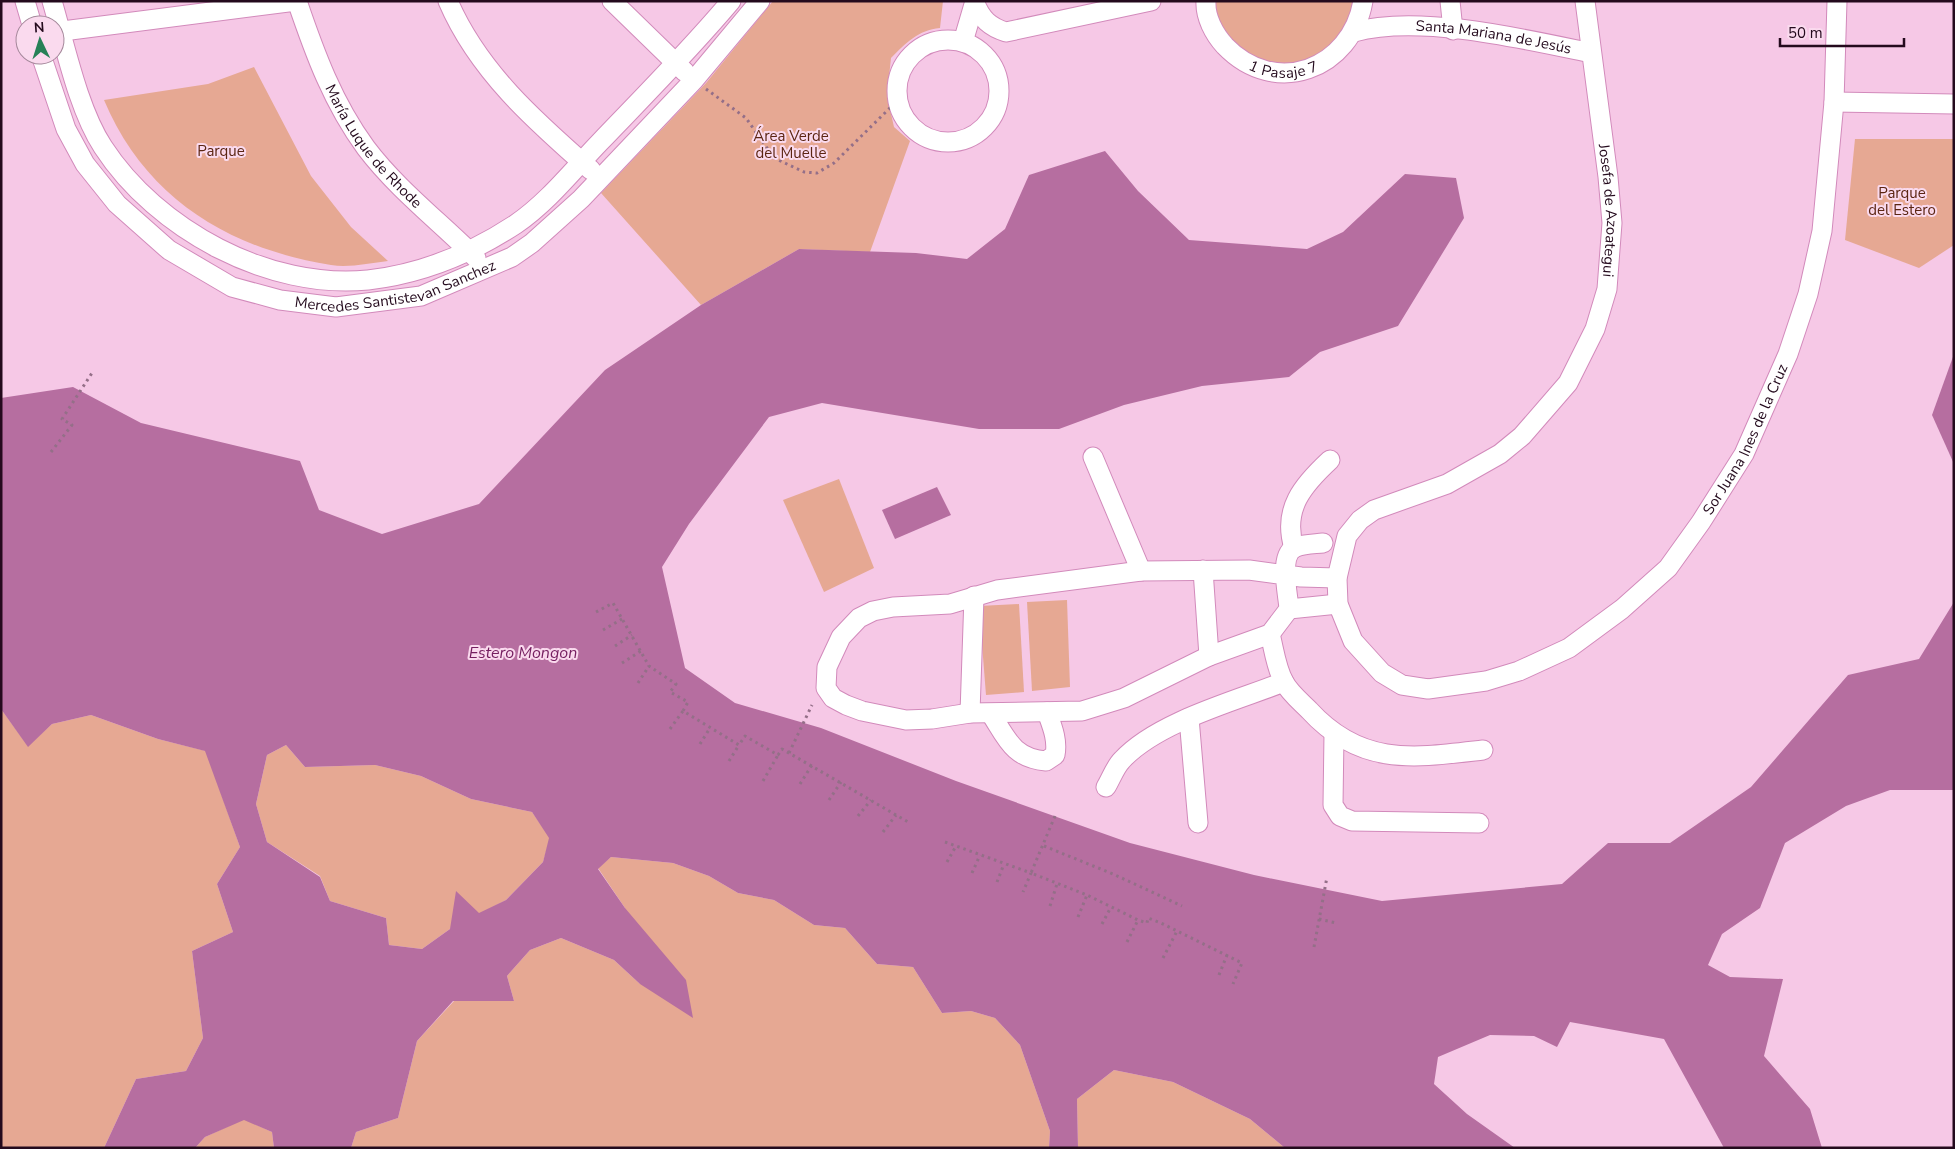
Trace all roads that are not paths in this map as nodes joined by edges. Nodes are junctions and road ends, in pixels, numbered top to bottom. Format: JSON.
{"nodes":[{"id":1,"x":25,"y":1,"type":"edge"},
{"id":2,"x":52,"y":1,"type":"edge"},
{"id":3,"x":297,"y":1,"type":"edge"},
{"id":4,"x":448,"y":1,"type":"edge"},
{"id":5,"x":612,"y":1,"type":"edge"},
{"id":6,"x":731,"y":1,"type":"edge"},
{"id":7,"x":760,"y":1,"type":"edge"},
{"id":8,"x":1151,"y":1,"type":"edge"},
{"id":9,"x":1363,"y":1,"type":"edge"},
{"id":10,"x":1450,"y":1,"type":"edge"},
{"id":11,"x":1585,"y":1,"type":"edge"},
{"id":12,"x":1837,"y":1,"type":"edge"},
{"id":13,"x":975,"y":2,"type":"edge"},
{"id":14,"x":1202,"y":3,"type":"edge"},
{"id":15,"x":1113,"y":5,"type":"edge"},
{"id":16,"x":29,"y":15,"type":"edge"},
{"id":17,"x":55,"y":15,"type":"edge"},
{"id":18,"x":1396,"y":26,"type":"junction"},
{"id":19,"x":65,"y":30,"type":"edge"},
{"id":20,"x":1453,"y":30,"type":"junction"},
{"id":21,"x":1006,"y":32,"type":"junction"},
{"id":22,"x":1354,"y":32,"type":"junction"},
{"id":23,"x":963,"y":42,"type":"junction"},
{"id":24,"x":65,"y":51,"type":"edge"},
{"id":25,"x":1591,"y":53,"type":"junction"},
{"id":26,"x":988,"y":59,"type":"junction"},
{"id":27,"x":675,"y":64,"type":"junction"},
{"id":28,"x":44,"y":65,"type":"edge"},
{"id":29,"x":694,"y":80,"type":"junction"},
{"id":30,"x":1834,"y":102,"type":"junction"},
{"id":31,"x":1954,"y":104,"type":"edge"},
{"id":32,"x":582,"y":162,"type":"junction"},
{"id":33,"x":601,"y":178,"type":"junction"},
{"id":34,"x":469,"y":251,"type":"junction"},
{"id":35,"x":486,"y":268,"type":"junction"},
{"id":36,"x":1093,"y":457,"type":"dead end"},
{"id":37,"x":1330,"y":460,"type":"dead end"},
{"id":38,"x":1323,"y":543,"type":"dead end"},
{"id":39,"x":1294,"y":548,"type":"junction"},
{"id":40,"x":1202,"y":570,"type":"junction"},
{"id":41,"x":1141,"y":571,"type":"junction"},
{"id":42,"x":1285,"y":575,"type":"junction"},
{"id":43,"x":1337,"y":578,"type":"junction"},
{"id":44,"x":974,"y":596,"type":"junction"},
{"id":45,"x":1338,"y":604,"type":"junction"},
{"id":46,"x":1289,"y":609,"type":"junction"},
{"id":47,"x":1270,"y":634,"type":"junction"},
{"id":48,"x":1209,"y":656,"type":"junction"},
{"id":49,"x":1284,"y":682,"type":"junction"},
{"id":50,"x":1402,"y":685,"type":"joint"},
{"id":51,"x":1047,"y":712,"type":"junction"},
{"id":52,"x":970,"y":713,"type":"junction"},
{"id":53,"x":991,"y":714,"type":"junction"},
{"id":54,"x":1189,"y":718,"type":"junction"},
{"id":55,"x":1334,"y":734,"type":"junction"},
{"id":56,"x":1483,"y":750,"type":"dead end"},
{"id":57,"x":1106,"y":787,"type":"dead end"},
{"id":58,"x":1198,"y":823,"type":"dead end"},
{"id":59,"x":1478,"y":823,"type":"dead end"}],
"edges":[{"from":1,"to":16,"type":"street"},
{"from":2,"to":17,"type":"street","name":"Mercedes Santistevan Sanchez"},
{"from":3,"to":19,"type":"street"},
{"from":3,"to":34,"type":"street","name":"María Luque de Rhode"},
{"from":4,"to":32,"type":"street"},
{"from":5,"to":27,"type":"street"},
{"from":6,"to":27,"type":"street","name":"Mercedes Santistevan Sanchez"},
{"from":7,"to":29,"type":"street","name":"Mercedes Santistevan Sanchez"},
{"from":8,"to":15,"type":"street"},
{"from":9,"to":18,"type":"street","name":"Santa Mariana de Jesús"},
{"from":9,"to":22,"type":"street","name":"1 Pasaje 7"},
{"from":10,"to":20,"type":"street"},
{"from":11,"to":25,"type":"street","name":"Josefa de Azoategui"},
{"from":12,"to":30,"type":"street","name":"Sor Juana Ines de la Cruz"},
{"from":13,"to":21,"type":"street"},
{"from":13,"to":23,"type":"street"},
{"from":14,"to":22,"type":"street","name":"1 Pasaje 7"},
{"from":15,"to":21,"type":"street"},
{"from":18,"to":20,"type":"street","name":"Santa Mariana de Jesús"},
{"from":18,"to":22,"type":"street","name":"Santa Mariana de Jesús"},
{"from":20,"to":25,"type":"street","name":"Santa Mariana de Jesús"},
{"from":21,"to":26,"type":"street"},
{"from":23,"to":26,"type":"street"},
{"from":23,"to":26,"type":"street"},
{"from":24,"to":34,"type":"street","name":"Mercedes Santistevan Sanchez"},
{"from":25,"to":43,"type":"street","name":"Josefa de Azoategui"},
{"from":27,"to":29,"type":"street"},
{"from":27,"to":32,"type":"street","name":"Mercedes Santistevan Sanchez"},
{"from":28,"to":35,"type":"street","name":"Mercedes Santistevan Sanchez"},
{"from":29,"to":33,"type":"street","name":"Mercedes Santistevan Sanchez"},
{"from":30,"to":31,"type":"street"},
{"from":30,"to":50,"type":"street","name":"Sor Juana Ines de la Cruz"},
{"from":32,"to":33,"type":"street"},
{"from":32,"to":34,"type":"street","name":"Mercedes Santistevan Sanchez"},
{"from":33,"to":35,"type":"street","name":"Mercedes Santistevan Sanchez"},
{"from":34,"to":35,"type":"street","name":"María Luque de Rhode"},
{"from":36,"to":41,"type":"street"},
{"from":37,"to":39,"type":"street"},
{"from":38,"to":39,"type":"street"},
{"from":39,"to":42,"type":"street"},
{"from":40,"to":41,"type":"street"},
{"from":40,"to":42,"type":"street"},
{"from":40,"to":48,"type":"street"},
{"from":41,"to":44,"type":"street"},
{"from":42,"to":43,"type":"street"},
{"from":42,"to":46,"type":"street"},
{"from":43,"to":45,"type":"street","name":"Josefa de Azoategui"},
{"from":44,"to":52,"type":"street"},
{"from":44,"to":52,"type":"street"},
{"from":45,"to":46,"type":"street"},
{"from":45,"to":50,"type":"street","name":"Josefa de Azoategui"},
{"from":46,"to":47,"type":"street"},
{"from":47,"to":48,"type":"street"},
{"from":47,"to":49,"type":"street"},
{"from":48,"to":51,"type":"street"},
{"from":49,"to":54,"type":"street"},
{"from":49,"to":55,"type":"street"},
{"from":51,"to":53,"type":"street"},
{"from":51,"to":53,"type":"street"},
{"from":52,"to":53,"type":"street"},
{"from":54,"to":57,"type":"street"},
{"from":54,"to":58,"type":"street"},
{"from":55,"to":56,"type":"street"},
{"from":55,"to":59,"type":"street"}]}
